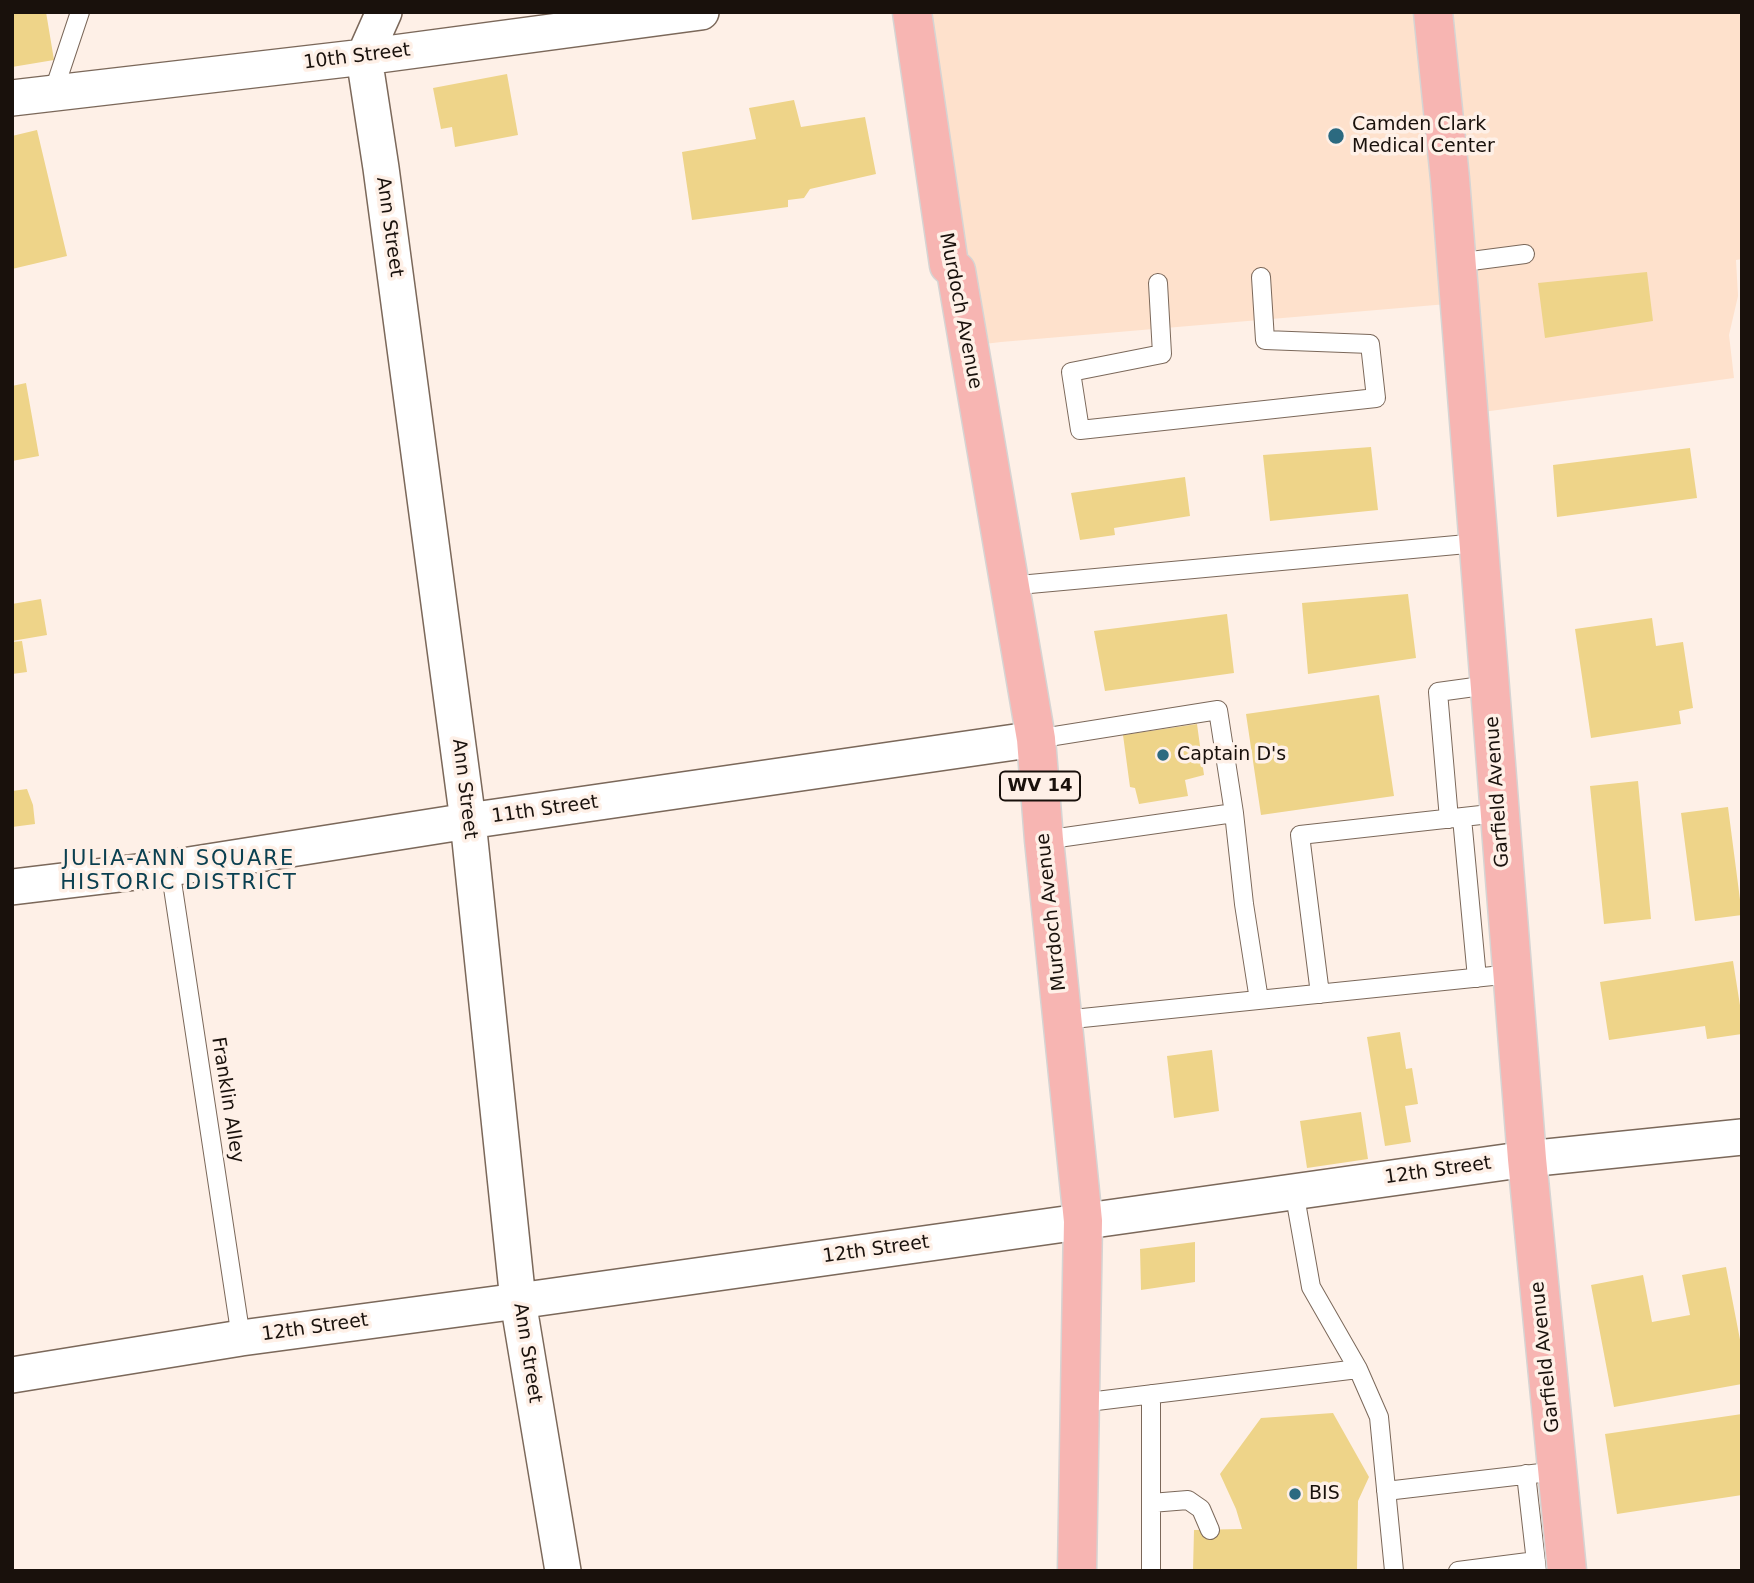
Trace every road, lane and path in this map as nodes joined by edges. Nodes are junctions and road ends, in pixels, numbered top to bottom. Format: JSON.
{"nodes":[{"id":1,"x":80,"y":12,"type":"edge"},
{"id":2,"x":384,"y":12,"type":"edge"},
{"id":3,"x":701,"y":12,"type":"edge"},
{"id":4,"x":912,"y":12,"type":"edge"},
{"id":5,"x":1433,"y":12,"type":"edge"},
{"id":6,"x":364,"y":57,"type":"junction"},
{"id":7,"x":53,"y":93,"type":"junction"},
{"id":8,"x":12,"y":98,"type":"edge"},
{"id":9,"x":1525,"y":254,"type":"dead end"},
{"id":10,"x":1456,"y":263,"type":"junction"},
{"id":11,"x":1261,"y":277,"type":"dead end"},
{"id":12,"x":1158,"y":283,"type":"dead end"},
{"id":13,"x":1478,"y":543,"type":"junction"},
{"id":14,"x":1008,"y":586,"type":"junction"},
{"id":15,"x":1489,"y":685,"type":"junction"},
{"id":16,"x":1035,"y":739,"type":"junction"},
{"id":17,"x":1234,"y":813,"type":"junction"},
{"id":18,"x":1499,"y":813,"type":"junction"},
{"id":19,"x":1455,"y":818,"type":"junction"},
{"id":20,"x":468,"y":821,"type":"junction"},
{"id":21,"x":1044,"y":840,"type":"junction"},
{"id":22,"x":170,"y":868,"type":"junction"},
{"id":23,"x":12,"y":887,"type":"edge"},
{"id":24,"x":1495,"y":976,"type":"junction"},
{"id":25,"x":1320,"y":994,"type":"junction"},
{"id":26,"x":1259,"y":1000,"type":"junction"},
{"id":27,"x":1063,"y":1020,"type":"junction"},
{"id":28,"x":1742,"y":1137,"type":"edge"},
{"id":29,"x":1527,"y":1159,"type":"junction"},
{"id":30,"x":1293,"y":1191,"type":"junction"},
{"id":31,"x":1083,"y":1221,"type":"junction"},
{"id":32,"x":518,"y":1301,"type":"junction"},
{"id":33,"x":241,"y":1338,"type":"junction"},
{"id":34,"x":1358,"y":1369,"type":"junction"},
{"id":35,"x":12,"y":1375,"type":"edge"},
{"id":36,"x":1151,"y":1394,"type":"junction"},
{"id":37,"x":1080,"y":1403,"type":"junction"},
{"id":38,"x":1542,"y":1473,"type":"junction"},
{"id":39,"x":1386,"y":1492,"type":"junction"},
{"id":40,"x":1151,"y":1503,"type":"junction"},
{"id":41,"x":1210,"y":1530,"type":"dead end"},
{"id":42,"x":1547,"y":1568,"type":"edge"},
{"id":43,"x":563,"y":1571,"type":"edge"},
{"id":44,"x":1077,"y":1571,"type":"edge"},
{"id":45,"x":1152,"y":1571,"type":"edge"},
{"id":46,"x":1394,"y":1571,"type":"edge"},
{"id":47,"x":1458,"y":1571,"type":"edge"}],
"edges":[{"from":1,"to":7,"type":"lane"},
{"from":2,"to":6,"type":"street"},
{"from":3,"to":6,"type":"street","name":"10th Street"},
{"from":4,"to":14,"type":"main road","name":"Murdoch Avenue","number":"WV 14"},
{"from":5,"to":10,"type":"main road","name":"Garfield Avenue"},
{"from":6,"to":7,"type":"street","name":"10th Street"},
{"from":6,"to":20,"type":"street","name":"Ann Street"},
{"from":7,"to":8,"type":"street","name":"10th Street"},
{"from":9,"to":10,"type":"lane"},
{"from":10,"to":13,"type":"main road","name":"Garfield Avenue"},
{"from":11,"to":12,"type":"lane"},
{"from":13,"to":14,"type":"lane"},
{"from":13,"to":15,"type":"main road","name":"Garfield Avenue"},
{"from":14,"to":16,"type":"main road","name":"Murdoch Avenue","number":"WV 14"},
{"from":15,"to":18,"type":"main road","name":"Garfield Avenue"},
{"from":15,"to":19,"type":"lane"},
{"from":16,"to":17,"type":"lane"},
{"from":16,"to":20,"type":"street","name":"11th Street"},
{"from":16,"to":21,"type":"main road","name":"Murdoch Avenue","number":"WV 14"},
{"from":17,"to":21,"type":"lane"},
{"from":17,"to":26,"type":"lane"},
{"from":18,"to":19,"type":"lane"},
{"from":18,"to":24,"type":"main road","name":"Garfield Avenue"},
{"from":19,"to":24,"type":"lane"},
{"from":19,"to":25,"type":"lane"},
{"from":20,"to":22,"type":"street","name":"11th Street"},
{"from":20,"to":32,"type":"street","name":"Ann Street"},
{"from":21,"to":27,"type":"main road","name":"Murdoch Avenue","number":"WV 14"},
{"from":22,"to":23,"type":"street","name":"11th Street"},
{"from":22,"to":33,"type":"lane","name":"Franklin Alley"},
{"from":24,"to":25,"type":"lane"},
{"from":24,"to":29,"type":"main road","name":"Garfield Avenue"},
{"from":25,"to":26,"type":"lane"},
{"from":26,"to":27,"type":"lane"},
{"from":27,"to":31,"type":"main road","name":"Murdoch Avenue","number":"WV 14"},
{"from":28,"to":29,"type":"street","name":"12th Street"},
{"from":29,"to":30,"type":"street","name":"12th Street"},
{"from":29,"to":38,"type":"main road","name":"Garfield Avenue"},
{"from":30,"to":31,"type":"street","name":"12th Street"},
{"from":30,"to":34,"type":"lane"},
{"from":31,"to":32,"type":"street","name":"12th Street"},
{"from":31,"to":37,"type":"main road","name":"Murdoch Avenue","number":"WV 14"},
{"from":32,"to":33,"type":"street","name":"12th Street"},
{"from":32,"to":43,"type":"street","name":"Ann Street"},
{"from":33,"to":35,"type":"street","name":"12th Street"},
{"from":34,"to":36,"type":"lane"},
{"from":34,"to":39,"type":"lane"},
{"from":36,"to":37,"type":"lane"},
{"from":36,"to":40,"type":"lane"},
{"from":37,"to":44,"type":"main road","name":"Murdoch Avenue","number":"WV 14"},
{"from":38,"to":39,"type":"lane"},
{"from":38,"to":42,"type":"main road","name":"Garfield Avenue"},
{"from":39,"to":46,"type":"lane"},
{"from":40,"to":41,"type":"lane"},
{"from":40,"to":45,"type":"lane"},
{"from":42,"to":47,"type":"lane"}]}
